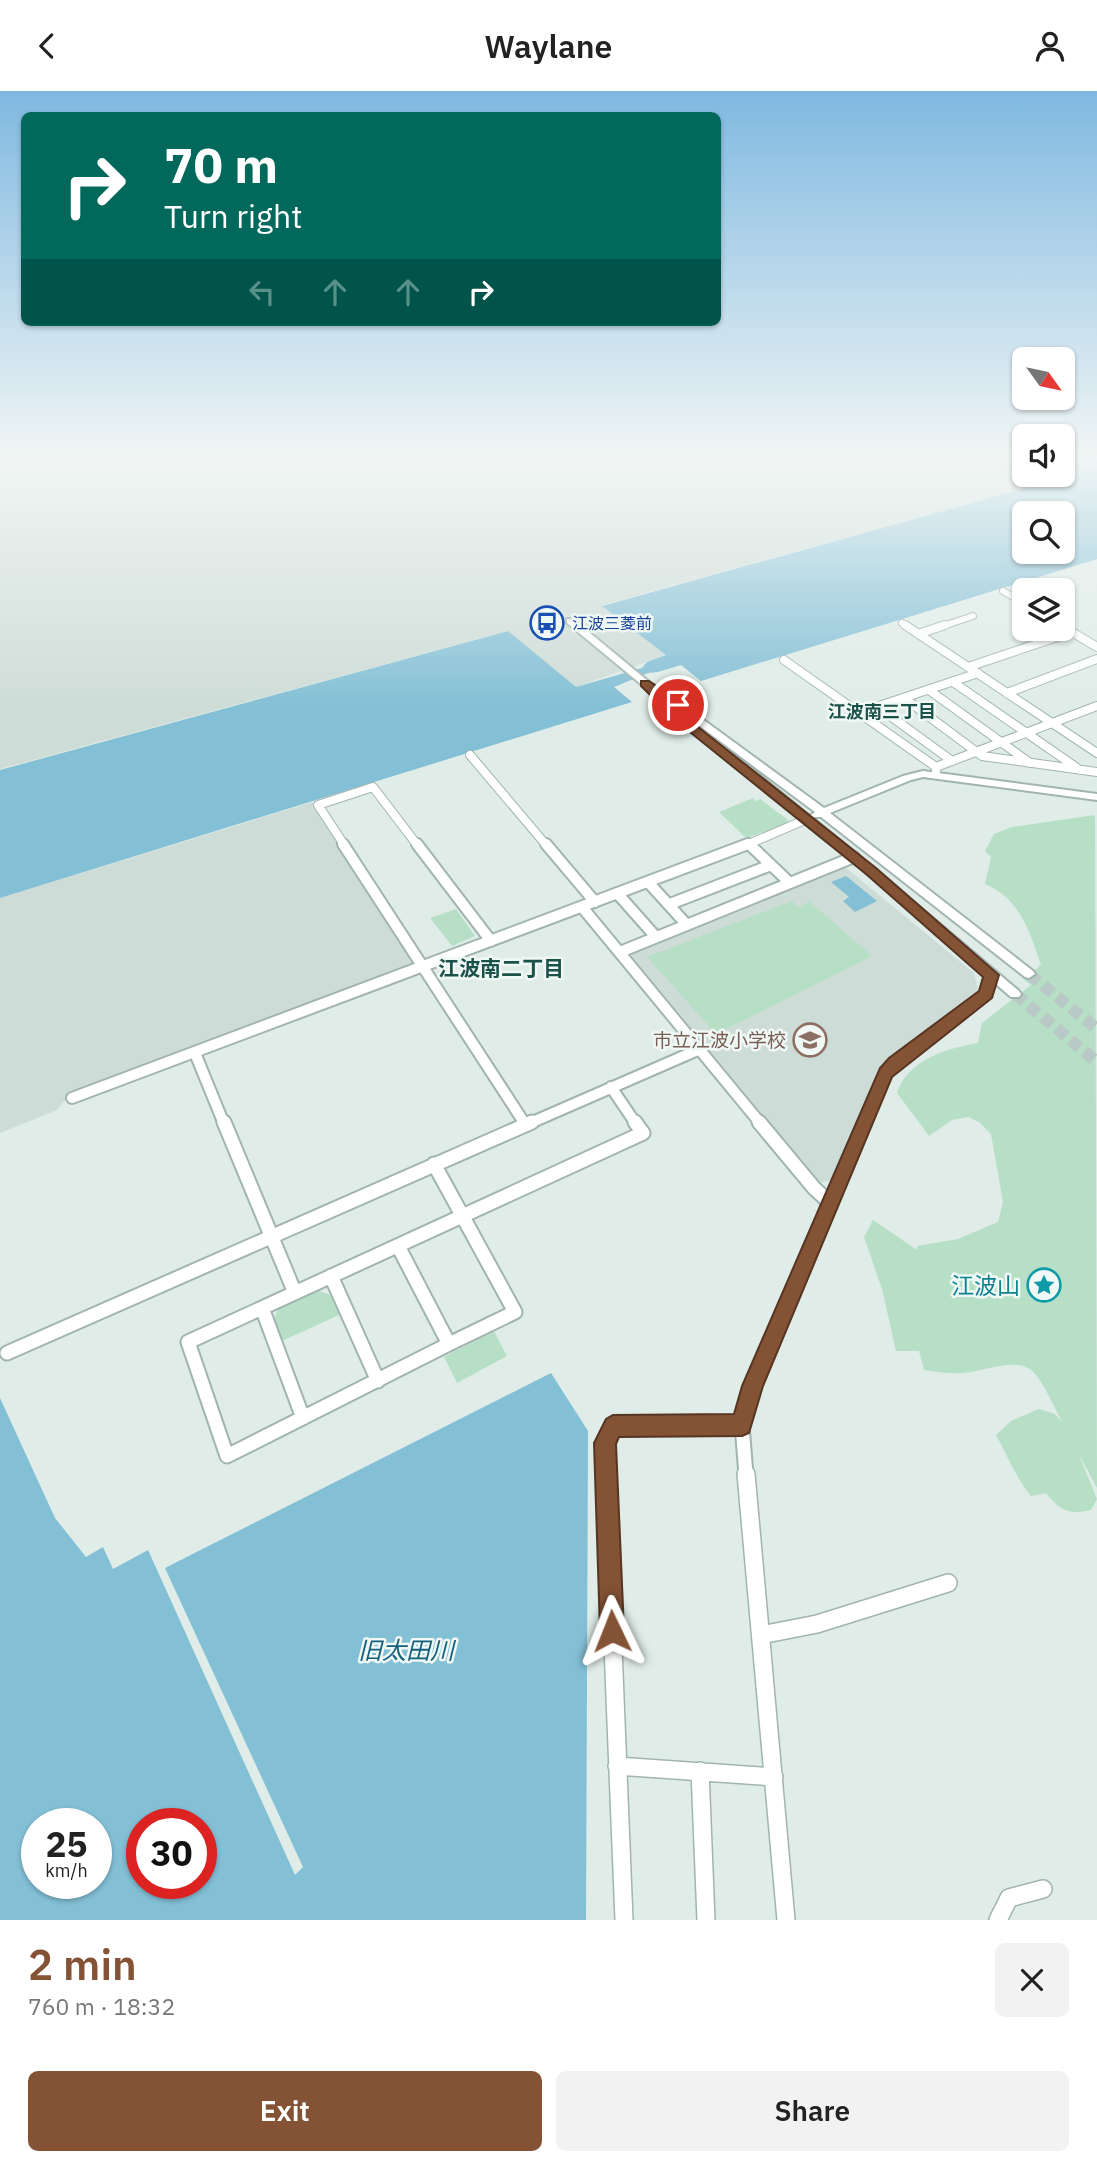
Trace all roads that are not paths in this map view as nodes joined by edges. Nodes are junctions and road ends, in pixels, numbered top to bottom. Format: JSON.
{"nodes":[{"id":1,"x":1003,"y":591,"type":"dead end"},
{"id":2,"x":1012,"y":596,"type":"edge"},
{"id":3,"x":972,"y":616,"type":"dead end"},
{"id":4,"x":570,"y":621,"type":"dead end"},
{"id":5,"x":902,"y":623,"type":"dead end"},
{"id":6,"x":918,"y":633,"type":"junction"},
{"id":7,"x":1075,"y":634,"type":"edge"},
{"id":8,"x":1045,"y":641,"type":"edge"},
{"id":9,"x":1097,"y":647,"type":"edge"},
{"id":10,"x":1097,"y":659,"type":"edge"},
{"id":11,"x":784,"y":660,"type":"dead end"},
{"id":12,"x":968,"y":667,"type":"junction"},
{"id":13,"x":978,"y":673,"type":"junction"},
{"id":14,"x":638,"y":677,"type":"junction"},
{"id":15,"x":953,"y":681,"type":"junction"},
{"id":16,"x":929,"y":690,"type":"junction"},
{"id":17,"x":1007,"y":693,"type":"junction"},
{"id":18,"x":904,"y":698,"type":"junction"},
{"id":19,"x":1097,"y":706,"type":"edge"},
{"id":20,"x":878,"y":707,"type":"junction"},
{"id":21,"x":858,"y":713,"type":"junction"},
{"id":22,"x":1052,"y":723,"type":"junction"},
{"id":23,"x":1027,"y":733,"type":"junction"},
{"id":24,"x":1003,"y":742,"type":"junction"},
{"id":25,"x":976,"y":752,"type":"junction"},
{"id":26,"x":1097,"y":753,"type":"edge"},
{"id":27,"x":470,"y":755,"type":"dead end"},
{"id":28,"x":952,"y":761,"type":"junction"},
{"id":29,"x":1030,"y":763,"type":"junction"},
{"id":30,"x":1080,"y":770,"type":"junction"},
{"id":31,"x":936,"y":771,"type":"junction"},
{"id":32,"x":1097,"y":772,"type":"edge"},
{"id":33,"x":1097,"y":797,"type":"edge"},
{"id":34,"x":822,"y":812,"type":"junction"},
{"id":35,"x":807,"y":818,"type":"junction"},
{"id":36,"x":748,"y":844,"type":"junction"},
{"id":37,"x":854,"y":857,"type":"junction"},
{"id":38,"x":771,"y":865,"type":"junction"},
{"id":39,"x":648,"y":882,"type":"junction"},
{"id":40,"x":790,"y":883,"type":"junction"},
{"id":41,"x":617,"y":893,"type":"junction"},
{"id":42,"x":596,"y":902,"type":"junction"},
{"id":43,"x":670,"y":904,"type":"junction"},
{"id":44,"x":582,"y":907,"type":"junction"},
{"id":45,"x":687,"y":925,"type":"junction"},
{"id":46,"x":656,"y":937,"type":"junction"},
{"id":47,"x":491,"y":941,"type":"junction"},
{"id":48,"x":620,"y":952,"type":"junction"},
{"id":49,"x":423,"y":966,"type":"junction"},
{"id":50,"x":1029,"y":974,"type":"tunnel mouth"},
{"id":51,"x":992,"y":975,"type":"junction"},
{"id":52,"x":1015,"y":994,"type":"tunnel mouth"},
{"id":53,"x":700,"y":1049,"type":"junction"},
{"id":54,"x":195,"y":1053,"type":"junction"},
{"id":55,"x":611,"y":1087,"type":"junction"},
{"id":56,"x":72,"y":1098,"type":"dead end"},
{"id":57,"x":525,"y":1124,"type":"junction"},
{"id":58,"x":434,"y":1164,"type":"junction"},
{"id":59,"x":829,"y":1202,"type":"junction"},
{"id":60,"x":463,"y":1215,"type":"junction"},
{"id":61,"x":270,"y":1235,"type":"junction"},
{"id":62,"x":398,"y":1246,"type":"junction"},
{"id":63,"x":331,"y":1276,"type":"junction"},
{"id":64,"x":295,"y":1293,"type":"junction"},
{"id":65,"x":262,"y":1308,"type":"junction"},
{"id":66,"x":449,"y":1345,"type":"junction"},
{"id":67,"x":7,"y":1353,"type":"dead end"},
{"id":68,"x":377,"y":1381,"type":"junction"},
{"id":69,"x":303,"y":1418,"type":"junction"},
{"id":70,"x":742,"y":1425,"type":"junction"},
{"id":71,"x":948,"y":1583,"type":"dead end"},
{"id":72,"x":761,"y":1635,"type":"junction"},
{"id":73,"x":617,"y":1766,"type":"junction"},
{"id":74,"x":699,"y":1771,"type":"junction"},
{"id":75,"x":774,"y":1777,"type":"junction"},
{"id":76,"x":1043,"y":1889,"type":"dead end"},
{"id":77,"x":624,"y":1920,"type":"edge"},
{"id":78,"x":706,"y":1920,"type":"edge"},
{"id":79,"x":786,"y":1920,"type":"edge"},
{"id":80,"x":998,"y":1920,"type":"edge"}],
"edges":[{"from":1,"to":2,"type":"street"},
{"from":3,"to":6,"type":"street"},
{"from":4,"to":14,"type":"street"},
{"from":5,"to":6,"type":"street"},
{"from":6,"to":12,"type":"street"},
{"from":7,"to":9,"type":"street"},
{"from":8,"to":12,"type":"street"},
{"from":10,"to":17,"type":"street"},
{"from":11,"to":21,"type":"street"},
{"from":12,"to":13,"type":"street"},
{"from":13,"to":15,"type":"street"},
{"from":13,"to":17,"type":"street"},
{"from":14,"to":34,"type":"street"},
{"from":14,"to":35,"type":"street"},
{"from":15,"to":16,"type":"street"},
{"from":15,"to":23,"type":"street"},
{"from":16,"to":18,"type":"street"},
{"from":16,"to":24,"type":"street"},
{"from":17,"to":22,"type":"street"},
{"from":18,"to":20,"type":"street"},
{"from":18,"to":25,"type":"street"},
{"from":19,"to":22,"type":"street"},
{"from":20,"to":21,"type":"street"},
{"from":20,"to":28,"type":"street"},
{"from":21,"to":31,"type":"street"},
{"from":22,"to":23,"type":"street"},
{"from":22,"to":26,"type":"street"},
{"from":23,"to":24,"type":"street"},
{"from":23,"to":30,"type":"street"},
{"from":24,"to":25,"type":"street"},
{"from":24,"to":29,"type":"street"},
{"from":25,"to":28,"type":"street"},
{"from":25,"to":29,"type":"street"},
{"from":27,"to":42,"type":"street"},
{"from":28,"to":31,"type":"street"},
{"from":29,"to":30,"type":"street"},
{"from":30,"to":32,"type":"street"},
{"from":31,"to":33,"type":"street"},
{"from":31,"to":34,"type":"street"},
{"from":34,"to":35,"type":"street"},
{"from":34,"to":50,"type":"street"},
{"from":35,"to":36,"type":"street"},
{"from":35,"to":37,"type":"street"},
{"from":36,"to":38,"type":"street"},
{"from":36,"to":39,"type":"street"},
{"from":37,"to":40,"type":"street"},
{"from":37,"to":51,"type":"street"},
{"from":38,"to":40,"type":"street"},
{"from":38,"to":43,"type":"street"},
{"from":39,"to":41,"type":"street"},
{"from":39,"to":43,"type":"street"},
{"from":40,"to":45,"type":"street"},
{"from":41,"to":42,"type":"street"},
{"from":41,"to":46,"type":"street"},
{"from":42,"to":44,"type":"street"},
{"from":43,"to":45,"type":"street"},
{"from":44,"to":47,"type":"street"},
{"from":44,"to":48,"type":"street"},
{"from":45,"to":46,"type":"street"},
{"from":46,"to":48,"type":"street"},
{"from":47,"to":49,"type":"street"},
{"from":47,"to":49,"type":"street"},
{"from":48,"to":53,"type":"street"},
{"from":49,"to":54,"type":"street"},
{"from":49,"to":57,"type":"street"},
{"from":51,"to":52,"type":"street"},
{"from":51,"to":59,"type":"street"},
{"from":53,"to":55,"type":"street"},
{"from":53,"to":59,"type":"street"},
{"from":54,"to":56,"type":"street"},
{"from":54,"to":61,"type":"street"},
{"from":55,"to":57,"type":"street"},
{"from":55,"to":60,"type":"street"},
{"from":57,"to":58,"type":"street"},
{"from":58,"to":60,"type":"street"},
{"from":58,"to":61,"type":"street"},
{"from":59,"to":70,"type":"street"},
{"from":60,"to":62,"type":"street"},
{"from":60,"to":66,"type":"street"},
{"from":61,"to":64,"type":"street"},
{"from":61,"to":67,"type":"street"},
{"from":62,"to":63,"type":"street"},
{"from":62,"to":66,"type":"street"},
{"from":63,"to":64,"type":"street"},
{"from":63,"to":68,"type":"street"},
{"from":64,"to":65,"type":"street"},
{"from":65,"to":69,"type":"street"},
{"from":65,"to":69,"type":"street"},
{"from":66,"to":68,"type":"street"},
{"from":68,"to":69,"type":"street"},
{"from":70,"to":72,"type":"street"},
{"from":70,"to":73,"type":"street"},
{"from":71,"to":72,"type":"street"},
{"from":72,"to":75,"type":"street"},
{"from":73,"to":74,"type":"street"},
{"from":73,"to":77,"type":"street"},
{"from":74,"to":75,"type":"street"},
{"from":74,"to":78,"type":"street"},
{"from":75,"to":79,"type":"street"},
{"from":76,"to":80,"type":"street"}]}
